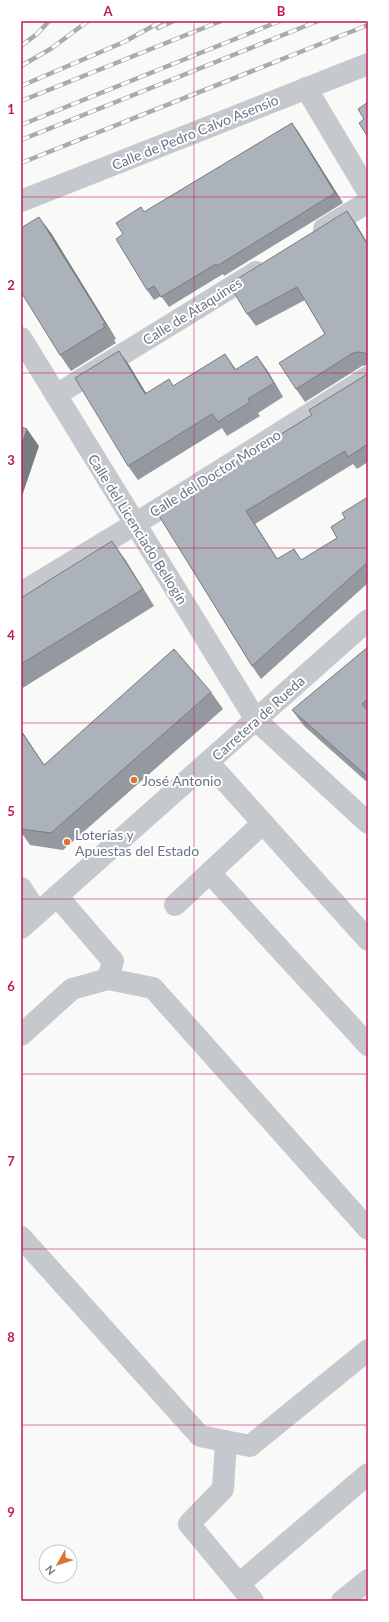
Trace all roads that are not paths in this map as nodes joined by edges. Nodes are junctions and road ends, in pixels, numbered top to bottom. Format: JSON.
{"nodes":[{"id":1,"x":368,"y":64,"type":"edge"},
{"id":2,"x":306,"y":88,"type":"junction"},
{"id":3,"x":368,"y":192,"type":"edge"},
{"id":4,"x":21,"y":201,"type":"edge"},
{"id":5,"x":368,"y":202,"type":"edge"},
{"id":6,"x":308,"y":240,"type":"edge"},
{"id":7,"x":274,"y":260,"type":"edge"},
{"id":8,"x":21,"y":338,"type":"edge"},
{"id":9,"x":368,"y":377,"type":"edge"},
{"id":10,"x":56,"y":395,"type":"junction"},
{"id":11,"x":135,"y":524,"type":"junction"},
{"id":12,"x":21,"y":593,"type":"edge"},
{"id":13,"x":368,"y":620,"type":"edge"},
{"id":14,"x":256,"y":720,"type":"junction"},
{"id":15,"x":208,"y":762,"type":"junction"},
{"id":16,"x":263,"y":823,"type":"junction"},
{"id":17,"x":368,"y":823,"type":"edge"},
{"id":18,"x":210,"y":872,"type":"junction"},
{"id":19,"x":21,"y":888,"type":"edge"},
{"id":20,"x":57,"y":896,"type":"junction"},
{"id":21,"x":175,"y":905,"type":"dead end"},
{"id":22,"x":37,"y":913,"type":"junction"},
{"id":23,"x":21,"y":928,"type":"edge"},
{"id":24,"x":368,"y":940,"type":"edge"},
{"id":25,"x":108,"y":980,"type":"junction"},
{"id":26,"x":21,"y":1035,"type":"edge"},
{"id":27,"x":367,"y":1043,"type":"edge"},
{"id":28,"x":368,"y":1228,"type":"edge"},
{"id":29,"x":21,"y":1237,"type":"edge"},
{"id":30,"x":368,"y":1350,"type":"edge"},
{"id":31,"x":226,"y":1441,"type":"junction"},
{"id":32,"x":368,"y":1474,"type":"edge"},
{"id":33,"x":368,"y":1580,"type":"edge"},
{"id":34,"x":248,"y":1596,"type":"edge"},
{"id":35,"x":342,"y":1601,"type":"edge"}],
"edges":[{"from":1,"to":2,"type":"street","name":"Calle de Pedro Calvo Asensio"},
{"from":2,"to":3,"type":"street"},
{"from":2,"to":4,"type":"street","name":"Calle de Pedro Calvo Asensio"},
{"from":5,"to":6,"type":"street"},
{"from":7,"to":10,"type":"street","name":"Calle de Ataquines"},
{"from":8,"to":10,"type":"street","name":"Calle del Licenciado Bellogín"},
{"from":9,"to":11,"type":"street","name":"Calle del Doctor Moreno"},
{"from":10,"to":11,"type":"street","name":"Calle del Licenciado Bellogín"},
{"from":11,"to":12,"type":"street","name":"Calle del Doctor Moreno"},
{"from":11,"to":14,"type":"street","name":"Calle del Licenciado Bellogín"},
{"from":13,"to":14,"type":"street","name":"Carretera de Rueda"},
{"from":14,"to":15,"type":"street","name":"Carretera de Rueda"},
{"from":14,"to":17,"type":"street","name":"Calle del Licenciado Bellogín"},
{"from":15,"to":16,"type":"street"},
{"from":15,"to":20,"type":"street","name":"Carretera de Rueda"},
{"from":16,"to":18,"type":"street"},
{"from":16,"to":24,"type":"street"},
{"from":18,"to":21,"type":"street"},
{"from":18,"to":27,"type":"street"},
{"from":19,"to":22,"type":"street"},
{"from":20,"to":22,"type":"street","name":"Carretera de Rueda"},
{"from":20,"to":25,"type":"street"},
{"from":22,"to":23,"type":"street","name":"Carretera de Rueda"},
{"from":25,"to":26,"type":"street"},
{"from":25,"to":28,"type":"street"},
{"from":29,"to":31,"type":"street"},
{"from":30,"to":31,"type":"street"},
{"from":31,"to":34,"type":"street"},
{"from":32,"to":34,"type":"street"},
{"from":33,"to":35,"type":"street"}]}
